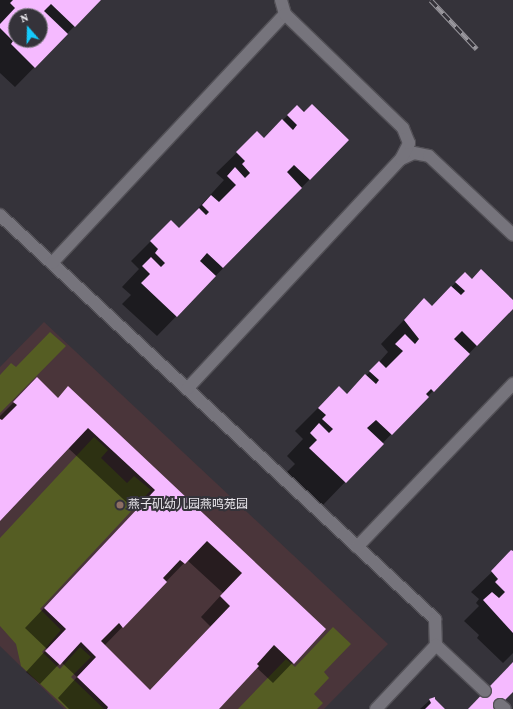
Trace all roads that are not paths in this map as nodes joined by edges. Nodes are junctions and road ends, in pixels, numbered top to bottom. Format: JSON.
{"nodes":[{"id":1,"x":281,"y":0,"type":"edge"},
{"id":2,"x":285,"y":14,"type":"junction"},
{"id":3,"x":400,"y":158,"type":"junction"},
{"id":4,"x":0,"y":215,"type":"edge"},
{"id":5,"x":513,"y":235,"type":"edge"},
{"id":6,"x":52,"y":263,"type":"junction"},
{"id":7,"x":513,"y":384,"type":"edge"},
{"id":8,"x":187,"y":389,"type":"junction"},
{"id":9,"x":357,"y":547,"type":"junction"},
{"id":10,"x":436,"y":645,"type":"junction"},
{"id":11,"x":485,"y":691,"type":"dead end"},
{"id":12,"x":376,"y":709,"type":"edge"}],
"edges":[{"from":1,"to":2,"type":"lane"},
{"from":2,"to":3,"type":"lane"},
{"from":2,"to":6,"type":"lane"},
{"from":3,"to":5,"type":"lane"},
{"from":3,"to":8,"type":"lane"},
{"from":4,"to":6,"type":"lane"},
{"from":6,"to":8,"type":"lane"},
{"from":7,"to":9,"type":"lane"},
{"from":8,"to":9,"type":"lane"},
{"from":9,"to":10,"type":"lane"},
{"from":10,"to":11,"type":"lane"},
{"from":10,"to":12,"type":"lane"}]}
